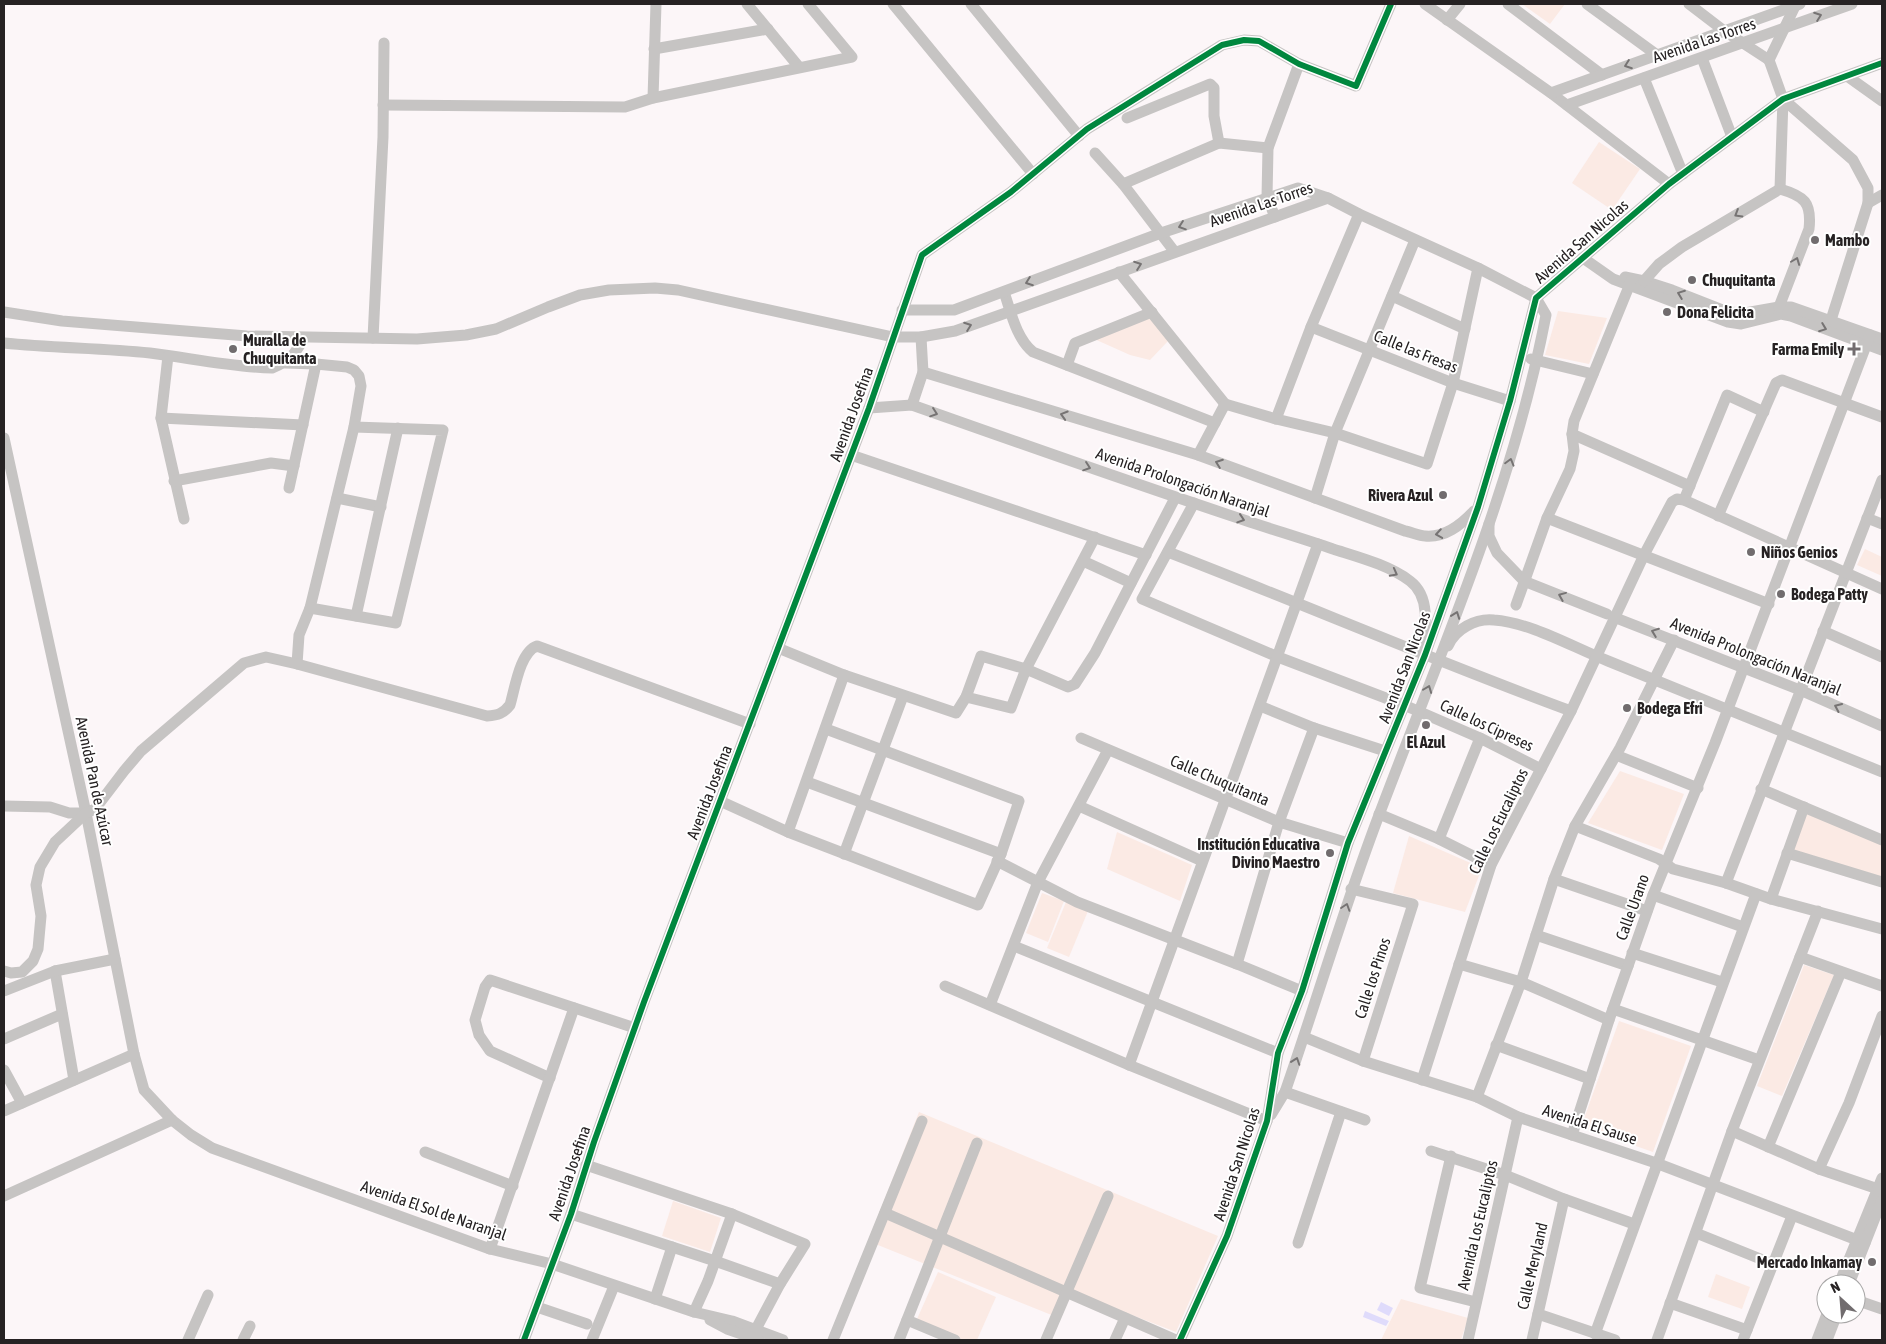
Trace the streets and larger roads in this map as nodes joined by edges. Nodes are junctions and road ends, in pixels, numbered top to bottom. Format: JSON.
{"nodes":[{"id":1,"x":656,"y":4,"type":"edge"},
{"id":2,"x":747,"y":4,"type":"edge"},
{"id":3,"x":808,"y":4,"type":"edge"},
{"id":4,"x":894,"y":4,"type":"edge"},
{"id":5,"x":971,"y":4,"type":"edge"},
{"id":6,"x":1391,"y":4,"type":"edge"},
{"id":7,"x":1425,"y":4,"type":"edge"},
{"id":8,"x":1460,"y":4,"type":"edge"},
{"id":9,"x":1508,"y":4,"type":"edge"},
{"id":10,"x":1587,"y":4,"type":"edge"},
{"id":11,"x":1797,"y":4,"type":"edge"},
{"id":12,"x":1852,"y":4,"type":"edge"},
{"id":13,"x":1696,"y":6,"type":"edge"},
{"id":14,"x":1447,"y":20,"type":"junction"},
{"id":15,"x":768,"y":28,"type":"junction"},
{"id":16,"x":1783,"y":29,"type":"junction"},
{"id":17,"x":1723,"y":30,"type":"junction"},
{"id":18,"x":384,"y":43,"type":"dead end"},
{"id":19,"x":1743,"y":43,"type":"junction"},
{"id":20,"x":654,"y":49,"type":"junction"},
{"id":21,"x":1658,"y":54,"type":"junction"},
{"id":22,"x":1702,"y":58,"type":"junction"},
{"id":23,"x":1769,"y":60,"type":"junction"},
{"id":24,"x":1882,"y":63,"type":"edge"},
{"id":25,"x":1299,"y":64,"type":"junction"},
{"id":26,"x":799,"y":66,"type":"junction"},
{"id":27,"x":1602,"y":75,"type":"junction"},
{"id":28,"x":1847,"y":76,"type":"junction"},
{"id":29,"x":1644,"y":78,"type":"junction"},
{"id":30,"x":1551,"y":93,"type":"junction"},
{"id":31,"x":653,"y":98,"type":"junction"},
{"id":32,"x":1782,"y":99,"type":"junction"},
{"id":33,"x":1882,"y":102,"type":"edge"},
{"id":34,"x":383,"y":105,"type":"junction"},
{"id":35,"x":1567,"y":105,"type":"junction"},
{"id":36,"x":1127,"y":118,"type":"dead end"},
{"id":37,"x":1079,"y":136,"type":"junction"},
{"id":38,"x":1732,"y":137,"type":"junction"},
{"id":39,"x":1219,"y":143,"type":"junction"},
{"id":40,"x":1268,"y":148,"type":"junction"},
{"id":41,"x":1095,"y":153,"type":"dead end"},
{"id":42,"x":1033,"y":174,"type":"junction"},
{"id":43,"x":1683,"y":174,"type":"junction"},
{"id":44,"x":1123,"y":184,"type":"junction"},
{"id":45,"x":1669,"y":184,"type":"junction"},
{"id":46,"x":1780,"y":189,"type":"junction"},
{"id":47,"x":1882,"y":194,"type":"edge"},
{"id":48,"x":1267,"y":197,"type":"junction"},
{"id":49,"x":1328,"y":198,"type":"junction"},
{"id":50,"x":1868,"y":202,"type":"junction"},
{"id":51,"x":1359,"y":214,"type":"junction"},
{"id":52,"x":1275,"y":217,"type":"junction"},
{"id":53,"x":1161,"y":233,"type":"junction"},
{"id":54,"x":1414,"y":240,"type":"junction"},
{"id":55,"x":1174,"y":251,"type":"junction"},
{"id":56,"x":1586,"y":255,"type":"junction"},
{"id":57,"x":1478,"y":268,"type":"junction"},
{"id":58,"x":1119,"y":272,"type":"junction"},
{"id":59,"x":1644,"y":281,"type":"junction"},
{"id":60,"x":1631,"y":282,"type":"junction"},
{"id":61,"x":1004,"y":292,"type":"junction"},
{"id":62,"x":1392,"y":296,"type":"junction"},
{"id":63,"x":1536,"y":298,"type":"junction"},
{"id":64,"x":1779,"y":307,"type":"junction"},
{"id":65,"x":902,"y":310,"type":"junction"},
{"id":66,"x":1010,"y":311,"type":"junction"},
{"id":67,"x":4,"y":312,"type":"edge"},
{"id":68,"x":1152,"y":312,"type":"junction"},
{"id":69,"x":1831,"y":320,"type":"junction"},
{"id":70,"x":1312,"y":327,"type":"junction"},
{"id":71,"x":1465,"y":329,"type":"junction"},
{"id":72,"x":921,"y":336,"type":"junction"},
{"id":73,"x":894,"y":337,"type":"junction"},
{"id":74,"x":304,"y":338,"type":"junction"},
{"id":75,"x":373,"y":338,"type":"junction"},
{"id":76,"x":1877,"y":340,"type":"edge"},
{"id":77,"x":4,"y":343,"type":"edge"},
{"id":78,"x":1370,"y":350,"type":"junction"},
{"id":79,"x":168,"y":356,"type":"junction"},
{"id":80,"x":1522,"y":356,"type":"junction"},
{"id":81,"x":1537,"y":360,"type":"junction"},
{"id":82,"x":285,"y":363,"type":"junction"},
{"id":83,"x":316,"y":364,"type":"junction"},
{"id":84,"x":1067,"y":365,"type":"junction"},
{"id":85,"x":923,"y":372,"type":"junction"},
{"id":86,"x":1593,"y":374,"type":"junction"},
{"id":87,"x":1453,"y":383,"type":"junction"},
{"id":88,"x":1510,"y":401,"type":"junction"},
{"id":89,"x":1845,"y":402,"type":"junction"},
{"id":90,"x":1225,"y":404,"type":"junction"},
{"id":91,"x":912,"y":405,"type":"junction"},
{"id":92,"x":869,"y":408,"type":"junction"},
{"id":93,"x":1764,"y":412,"type":"junction"},
{"id":94,"x":1882,"y":417,"type":"edge"},
{"id":95,"x":162,"y":418,"type":"junction"},
{"id":96,"x":1276,"y":419,"type":"junction"},
{"id":97,"x":1215,"y":423,"type":"junction"},
{"id":98,"x":303,"y":424,"type":"junction"},
{"id":99,"x":354,"y":427,"type":"junction"},
{"id":100,"x":398,"y":428,"type":"junction"},
{"id":101,"x":1335,"y":433,"type":"junction"},
{"id":102,"x":1572,"y":434,"type":"junction"},
{"id":103,"x":4,"y":438,"type":"edge"},
{"id":104,"x":851,"y":455,"type":"junction"},
{"id":105,"x":1198,"y":456,"type":"junction"},
{"id":106,"x":294,"y":466,"type":"junction"},
{"id":107,"x":1882,"y":480,"type":"edge"},
{"id":108,"x":174,"y":481,"type":"junction"},
{"id":109,"x":1690,"y":486,"type":"junction"},
{"id":110,"x":290,"y":488,"type":"dead end"},
{"id":111,"x":336,"y":498,"type":"junction"},
{"id":112,"x":1175,"y":498,"type":"junction"},
{"id":113,"x":1315,"y":498,"type":"junction"},
{"id":114,"x":1684,"y":500,"type":"junction"},
{"id":115,"x":1194,"y":503,"type":"junction"},
{"id":116,"x":381,"y":506,"type":"junction"},
{"id":117,"x":1478,"y":507,"type":"junction"},
{"id":118,"x":1718,"y":516,"type":"junction"},
{"id":119,"x":1490,"y":518,"type":"junction"},
{"id":120,"x":1547,"y":518,"type":"junction"},
{"id":121,"x":1867,"y":518,"type":"junction"},
{"id":122,"x":184,"y":519,"type":"dead end"},
{"id":123,"x":1882,"y":524,"type":"edge"},
{"id":124,"x":1095,"y":537,"type":"junction"},
{"id":125,"x":1318,"y":544,"type":"junction"},
{"id":126,"x":1790,"y":548,"type":"junction"},
{"id":127,"x":1168,"y":552,"type":"junction"},
{"id":128,"x":1146,"y":555,"type":"junction"},
{"id":129,"x":1644,"y":555,"type":"junction"},
{"id":130,"x":1083,"y":561,"type":"junction"},
{"id":131,"x":1846,"y":572,"type":"junction"},
{"id":132,"x":1524,"y":581,"type":"junction"},
{"id":133,"x":1131,"y":583,"type":"junction"},
{"id":134,"x":1882,"y":588,"type":"edge"},
{"id":135,"x":1297,"y":602,"type":"junction"},
{"id":136,"x":1769,"y":604,"type":"junction"},
{"id":137,"x":1516,"y":605,"type":"dead end"},
{"id":138,"x":310,"y":608,"type":"junction"},
{"id":139,"x":356,"y":616,"type":"junction"},
{"id":140,"x":1612,"y":616,"type":"junction"},
{"id":141,"x":1823,"y":631,"type":"junction"},
{"id":142,"x":1674,"y":640,"type":"junction"},
{"id":143,"x":778,"y":648,"type":"junction"},
{"id":144,"x":1422,"y":654,"type":"junction"},
{"id":145,"x":1278,"y":657,"type":"junction"},
{"id":146,"x":1597,"y":657,"type":"junction"},
{"id":147,"x":1882,"y":657,"type":"edge"},
{"id":148,"x":1440,"y":661,"type":"junction"},
{"id":149,"x":297,"y":664,"type":"junction"},
{"id":150,"x":1744,"y":667,"type":"junction"},
{"id":151,"x":1026,"y":670,"type":"junction"},
{"id":152,"x":844,"y":675,"type":"junction"},
{"id":153,"x":1654,"y":680,"type":"junction"},
{"id":154,"x":1800,"y":690,"type":"junction"},
{"id":155,"x":902,"y":696,"type":"junction"},
{"id":156,"x":966,"y":697,"type":"junction"},
{"id":157,"x":1404,"y":705,"type":"junction"},
{"id":158,"x":1260,"y":706,"type":"junction"},
{"id":159,"x":1727,"y":710,"type":"junction"},
{"id":160,"x":1571,"y":711,"type":"junction"},
{"id":161,"x":1419,"y":712,"type":"junction"},
{"id":162,"x":750,"y":724,"type":"junction"},
{"id":163,"x":1882,"y":726,"type":"edge"},
{"id":164,"x":1314,"y":728,"type":"junction"},
{"id":165,"x":826,"y":729,"type":"junction"},
{"id":166,"x":1783,"y":732,"type":"junction"},
{"id":167,"x":1081,"y":738,"type":"dead end"},
{"id":168,"x":1480,"y":738,"type":"junction"},
{"id":169,"x":884,"y":750,"type":"junction"},
{"id":170,"x":1108,"y":750,"type":"junction"},
{"id":171,"x":1385,"y":751,"type":"junction"},
{"id":172,"x":1616,"y":755,"type":"junction"},
{"id":173,"x":1541,"y":769,"type":"junction"},
{"id":174,"x":1882,"y":772,"type":"edge"},
{"id":175,"x":807,"y":782,"type":"junction"},
{"id":176,"x":1698,"y":788,"type":"junction"},
{"id":177,"x":1761,"y":789,"type":"junction"},
{"id":178,"x":1224,"y":800,"type":"junction"},
{"id":179,"x":720,"y":801,"type":"junction"},
{"id":180,"x":863,"y":802,"type":"junction"},
{"id":181,"x":4,"y":806,"type":"edge"},
{"id":182,"x":1079,"y":806,"type":"junction"},
{"id":183,"x":1804,"y":807,"type":"junction"},
{"id":184,"x":86,"y":812,"type":"junction"},
{"id":185,"x":1379,"y":814,"type":"junction"},
{"id":186,"x":1279,"y":822,"type":"junction"},
{"id":187,"x":1575,"y":826,"type":"junction"},
{"id":188,"x":788,"y":832,"type":"junction"},
{"id":189,"x":1439,"y":839,"type":"junction"},
{"id":190,"x":1882,"y":840,"type":"edge"},
{"id":191,"x":1348,"y":843,"type":"junction"},
{"id":192,"x":1788,"y":853,"type":"junction"},
{"id":193,"x":844,"y":854,"type":"junction"},
{"id":194,"x":999,"y":858,"type":"junction"},
{"id":195,"x":1202,"y":861,"type":"junction"},
{"id":196,"x":1666,"y":864,"type":"junction"},
{"id":197,"x":1491,"y":865,"type":"junction"},
{"id":198,"x":1554,"y":879,"type":"junction"},
{"id":199,"x":1038,"y":882,"type":"junction"},
{"id":200,"x":1882,"y":882,"type":"edge"},
{"id":201,"x":1726,"y":883,"type":"junction"},
{"id":202,"x":1351,"y":889,"type":"junction"},
{"id":203,"x":1756,"y":894,"type":"junction"},
{"id":204,"x":1653,"y":896,"type":"junction"},
{"id":205,"x":1771,"y":898,"type":"junction"},
{"id":206,"x":1648,"y":911,"type":"junction"},
{"id":207,"x":1818,"y":911,"type":"junction"},
{"id":208,"x":1743,"y":927,"type":"junction"},
{"id":209,"x":1882,"y":929,"type":"edge"},
{"id":210,"x":1536,"y":935,"type":"junction"},
{"id":211,"x":1174,"y":940,"type":"junction"},
{"id":212,"x":1014,"y":946,"type":"junction"},
{"id":213,"x":1632,"y":953,"type":"junction"},
{"id":214,"x":1800,"y":957,"type":"junction"},
{"id":215,"x":115,"y":959,"type":"junction"},
{"id":216,"x":1238,"y":964,"type":"junction"},
{"id":217,"x":1459,"y":964,"type":"junction"},
{"id":218,"x":1628,"y":966,"type":"junction"},
{"id":219,"x":55,"y":970,"type":"junction"},
{"id":220,"x":4,"y":971,"type":"edge"},
{"id":221,"x":1841,"y":972,"type":"junction"},
{"id":222,"x":1521,"y":982,"type":"junction"},
{"id":223,"x":1722,"y":982,"type":"junction"},
{"id":224,"x":944,"y":986,"type":"dead end"},
{"id":225,"x":1882,"y":986,"type":"edge"},
{"id":226,"x":1302,"y":991,"type":"junction"},
{"id":227,"x":4,"y":992,"type":"edge"},
{"id":228,"x":1151,"y":1002,"type":"junction"},
{"id":229,"x":990,"y":1006,"type":"junction"},
{"id":230,"x":574,"y":1008,"type":"junction"},
{"id":231,"x":62,"y":1014,"type":"junction"},
{"id":232,"x":1611,"y":1014,"type":"junction"},
{"id":233,"x":1882,"y":1016,"type":"edge"},
{"id":234,"x":635,"y":1028,"type":"junction"},
{"id":235,"x":1304,"y":1037,"type":"junction"},
{"id":236,"x":4,"y":1039,"type":"edge"},
{"id":237,"x":1701,"y":1041,"type":"junction"},
{"id":238,"x":1496,"y":1045,"type":"junction"},
{"id":239,"x":1278,"y":1053,"type":"junction"},
{"id":240,"x":134,"y":1054,"type":"junction"},
{"id":241,"x":1759,"y":1060,"type":"junction"},
{"id":242,"x":1363,"y":1061,"type":"junction"},
{"id":243,"x":1129,"y":1065,"type":"junction"},
{"id":244,"x":4,"y":1070,"type":"edge"},
{"id":245,"x":550,"y":1078,"type":"junction"},
{"id":246,"x":1590,"y":1079,"type":"junction"},
{"id":247,"x":74,"y":1080,"type":"junction"},
{"id":248,"x":1422,"y":1080,"type":"junction"},
{"id":249,"x":1285,"y":1092,"type":"junction"},
{"id":250,"x":1477,"y":1097,"type":"junction"},
{"id":251,"x":22,"y":1103,"type":"junction"},
{"id":252,"x":4,"y":1111,"type":"edge"},
{"id":253,"x":1341,"y":1112,"type":"junction"},
{"id":254,"x":1518,"y":1117,"type":"junction"},
{"id":255,"x":172,"y":1120,"type":"junction"},
{"id":256,"x":1267,"y":1120,"type":"junction"},
{"id":257,"x":1365,"y":1120,"type":"dead end"},
{"id":258,"x":922,"y":1121,"type":"dead end"},
{"id":259,"x":1732,"y":1131,"type":"junction"},
{"id":260,"x":1572,"y":1135,"type":"junction"},
{"id":261,"x":977,"y":1143,"type":"dead end"},
{"id":262,"x":1768,"y":1147,"type":"junction"},
{"id":263,"x":425,"y":1152,"type":"dead end"},
{"id":264,"x":1431,"y":1152,"type":"dead end"},
{"id":265,"x":1451,"y":1156,"type":"junction"},
{"id":266,"x":1656,"y":1163,"type":"junction"},
{"id":267,"x":586,"y":1165,"type":"junction"},
{"id":268,"x":1819,"y":1168,"type":"junction"},
{"id":269,"x":1505,"y":1174,"type":"junction"},
{"id":270,"x":1880,"y":1183,"type":"edge"},
{"id":271,"x":513,"y":1186,"type":"junction"},
{"id":272,"x":1712,"y":1186,"type":"junction"},
{"id":273,"x":4,"y":1196,"type":"edge"},
{"id":274,"x":1108,"y":1196,"type":"dead end"},
{"id":275,"x":1564,"y":1199,"type":"junction"},
{"id":276,"x":1882,"y":1200,"type":"edge"},
{"id":277,"x":885,"y":1213,"type":"junction"},
{"id":278,"x":571,"y":1214,"type":"junction"},
{"id":279,"x":732,"y":1214,"type":"junction"},
{"id":280,"x":1792,"y":1216,"type":"junction"},
{"id":281,"x":1634,"y":1224,"type":"junction"},
{"id":282,"x":1696,"y":1233,"type":"junction"},
{"id":283,"x":940,"y":1237,"type":"junction"},
{"id":284,"x":1861,"y":1241,"type":"junction"},
{"id":285,"x":1298,"y":1243,"type":"dead end"},
{"id":286,"x":672,"y":1247,"type":"junction"},
{"id":287,"x":490,"y":1249,"type":"junction"},
{"id":288,"x":715,"y":1261,"type":"junction"},
{"id":289,"x":552,"y":1264,"type":"junction"},
{"id":290,"x":1773,"y":1264,"type":"junction"},
{"id":291,"x":1844,"y":1274,"type":"edge"},
{"id":292,"x":1852,"y":1274,"type":"edge"},
{"id":293,"x":780,"y":1284,"type":"junction"},
{"id":294,"x":614,"y":1286,"type":"junction"},
{"id":295,"x":1067,"y":1292,"type":"junction"},
{"id":296,"x":208,"y":1295,"type":"dead end"},
{"id":297,"x":655,"y":1299,"type":"junction"},
{"id":298,"x":1476,"y":1302,"type":"junction"},
{"id":299,"x":1866,"y":1303,"type":"edge"},
{"id":300,"x":1670,"y":1304,"type":"junction"},
{"id":301,"x":537,"y":1307,"type":"junction"},
{"id":302,"x":1882,"y":1309,"type":"edge"},
{"id":303,"x":694,"y":1312,"type":"junction"},
{"id":304,"x":1538,"y":1314,"type":"junction"},
{"id":305,"x":1125,"y":1318,"type":"junction"},
{"id":306,"x":908,"y":1320,"type":"junction"},
{"id":307,"x":587,"y":1324,"type":"dead end"},
{"id":308,"x":1824,"y":1324,"type":"edge"},
{"id":309,"x":1833,"y":1324,"type":"edge"},
{"id":310,"x":250,"y":1326,"type":"dead end"},
{"id":311,"x":1595,"y":1334,"type":"junction"},
{"id":312,"x":1745,"y":1335,"type":"edge"},
{"id":313,"x":753,"y":1337,"type":"edge"},
{"id":314,"x":188,"y":1340,"type":"edge"},
{"id":315,"x":243,"y":1340,"type":"edge"},
{"id":316,"x":524,"y":1340,"type":"edge"},
{"id":317,"x":592,"y":1340,"type":"edge"},
{"id":318,"x":783,"y":1340,"type":"edge"},
{"id":319,"x":833,"y":1340,"type":"edge"},
{"id":320,"x":899,"y":1340,"type":"edge"},
{"id":321,"x":955,"y":1340,"type":"edge"},
{"id":322,"x":1046,"y":1340,"type":"edge"},
{"id":323,"x":1115,"y":1340,"type":"edge"},
{"id":324,"x":1176,"y":1340,"type":"edge"},
{"id":325,"x":1180,"y":1340,"type":"edge"},
{"id":326,"x":1468,"y":1340,"type":"edge"},
{"id":327,"x":1532,"y":1340,"type":"edge"},
{"id":328,"x":1615,"y":1340,"type":"edge"},
{"id":329,"x":1657,"y":1340,"type":"edge"},
{"id":330,"x":1818,"y":1340,"type":"edge"},
{"id":331,"x":1827,"y":1340,"type":"edge"}],
"edges":[{"from":1,"to":20,"type":"street"},
{"from":2,"to":15,"type":"street"},
{"from":3,"to":26,"type":"street"},
{"from":4,"to":42,"type":"street"},
{"from":5,"to":37,"type":"street"},
{"from":6,"to":25,"type":"street"},
{"from":7,"to":14,"type":"street"},
{"from":8,"to":14,"type":"street"},
{"from":9,"to":27,"type":"street"},
{"from":10,"to":21,"type":"street"},
{"from":11,"to":16,"type":"street"},
{"from":11,"to":17,"type":"street","name":"Avenida Las Torres"},
{"from":16,"to":12,"type":"street","name":"Avenida Las Torres","one_way":true},
{"from":13,"to":17,"type":"street"},
{"from":14,"to":30,"type":"street"},
{"from":15,"to":20,"type":"street"},
{"from":15,"to":26,"type":"street"},
{"from":16,"to":19,"type":"street","name":"Avenida Las Torres"},
{"from":16,"to":23,"type":"street"},
{"from":17,"to":19,"type":"street"},
{"from":17,"to":21,"type":"street","name":"Avenida Las Torres"},
{"from":18,"to":34,"type":"street"},
{"from":19,"to":22,"type":"street","name":"Avenida Las Torres"},
{"from":19,"to":23,"type":"street"},
{"from":20,"to":31,"type":"street"},
{"from":21,"to":27,"type":"street","name":"Avenida Las Torres","one_way":true},
{"from":22,"to":29,"type":"street","name":"Avenida Las Torres"},
{"from":22,"to":38,"type":"street"},
{"from":23,"to":32,"type":"street"},
{"from":24,"to":28,"type":"street","name":"Avenida San Nicolas"},
{"from":25,"to":37,"type":"street"},
{"from":25,"to":40,"type":"street"},
{"from":26,"to":31,"type":"street"},
{"from":27,"to":30,"type":"street","name":"Avenida Las Torres"},
{"from":28,"to":32,"type":"street","name":"Avenida San Nicolas"},
{"from":28,"to":33,"type":"street"},
{"from":29,"to":35,"type":"street","name":"Avenida Las Torres"},
{"from":29,"to":43,"type":"street"},
{"from":30,"to":35,"type":"street"},
{"from":31,"to":34,"type":"street"},
{"from":32,"to":38,"type":"street","name":"Avenida San Nicolas"},
{"from":32,"to":46,"type":"street"},
{"from":32,"to":50,"type":"street"},
{"from":34,"to":75,"type":"street"},
{"from":35,"to":45,"type":"street"},
{"from":36,"to":39,"type":"street"},
{"from":37,"to":42,"type":"street"},
{"from":38,"to":43,"type":"street","name":"Avenida San Nicolas"},
{"from":39,"to":40,"type":"street"},
{"from":39,"to":44,"type":"street"},
{"from":40,"to":48,"type":"street"},
{"from":41,"to":44,"type":"street"},
{"from":42,"to":65,"type":"street","name":"Avenida Josefina"},
{"from":43,"to":45,"type":"street","name":"Avenida San Nicolas"},
{"from":44,"to":53,"type":"street"},
{"from":45,"to":56,"type":"street","name":"Avenida San Nicolas"},
{"from":46,"to":59,"type":"street","one_way":true},
{"from":64,"to":46,"type":"street","one_way":true},
{"from":47,"to":50,"type":"street"},
{"from":48,"to":49,"type":"street","name":"Avenida Las Torres"},
{"from":48,"to":52,"type":"street"},
{"from":48,"to":53,"type":"street","name":"Avenida Las Torres","one_way":true},
{"from":49,"to":51,"type":"street"},
{"from":49,"to":52,"type":"street","name":"Avenida Las Torres"},
{"from":50,"to":69,"type":"street"},
{"from":51,"to":54,"type":"street"},
{"from":51,"to":70,"type":"street"},
{"from":52,"to":55,"type":"street","name":"Avenida Las Torres"},
{"from":53,"to":55,"type":"street"},
{"from":53,"to":61,"type":"street","name":"Avenida Las Torres","one_way":true},
{"from":54,"to":57,"type":"street"},
{"from":54,"to":62,"type":"street"},
{"from":58,"to":55,"type":"street","name":"Avenida Las Torres","one_way":true},
{"from":56,"to":60,"type":"street"},
{"from":56,"to":63,"type":"street","name":"Avenida San Nicolas"},
{"from":57,"to":63,"type":"street"},
{"from":57,"to":71,"type":"street"},
{"from":58,"to":66,"type":"street","name":"Avenida Las Torres"},
{"from":58,"to":68,"type":"street"},
{"from":59,"to":60,"type":"street"},
{"from":64,"to":59,"type":"street","one_way":true},
{"from":60,"to":76,"type":"street","one_way":true},
{"from":60,"to":86,"type":"street"},
{"from":61,"to":65,"type":"street","name":"Avenida Las Torres"},
{"from":61,"to":66,"type":"street"},
{"from":62,"to":71,"type":"street"},
{"from":62,"to":78,"type":"street"},
{"from":63,"to":80,"type":"street","name":"Avenida San Nicolas"},
{"from":63,"to":81,"type":"street","name":"Avenida San Nicolas"},
{"from":64,"to":69,"type":"street"},
{"from":65,"to":73,"type":"street","name":"Avenida Josefina"},
{"from":72,"to":66,"type":"street","name":"Avenida Las Torres","one_way":true},
{"from":66,"to":84,"type":"street"},
{"from":67,"to":74,"type":"street","name":"Avenida Las Torres"},
{"from":68,"to":84,"type":"street"},
{"from":68,"to":90,"type":"street"},
{"from":69,"to":76,"type":"street"},
{"from":70,"to":78,"type":"street","name":"Calle las Fresas"},
{"from":70,"to":96,"type":"street"},
{"from":71,"to":87,"type":"street"},
{"from":72,"to":73,"type":"street","name":"Avenida Las Torres"},
{"from":72,"to":85,"type":"street"},
{"from":73,"to":75,"type":"street","name":"Avenida Las Torres"},
{"from":73,"to":92,"type":"street","name":"Avenida Josefina"},
{"from":74,"to":75,"type":"street","name":"Avenida Las Torres"},
{"from":74,"to":82,"type":"street"},
{"from":76,"to":89,"type":"street","name":"Calle Urano"},
{"from":77,"to":79,"type":"street"},
{"from":78,"to":87,"type":"street","name":"Calle las Fresas"},
{"from":78,"to":101,"type":"street"},
{"from":79,"to":82,"type":"street"},
{"from":79,"to":95,"type":"street"},
{"from":80,"to":81,"type":"street"},
{"from":80,"to":88,"type":"street","name":"Avenida San Nicolas"},
{"from":81,"to":86,"type":"street"},
{"from":119,"to":81,"type":"street","name":"Avenida San Nicolas","one_way":true},
{"from":82,"to":83,"type":"street"},
{"from":83,"to":98,"type":"street"},
{"from":83,"to":99,"type":"street"},
{"from":84,"to":97,"type":"street"},
{"from":85,"to":91,"type":"street"},
{"from":105,"to":85,"type":"street","name":"Avenida Prolongación Naranjal","one_way":true},
{"from":86,"to":102,"type":"street"},
{"from":87,"to":88,"type":"street","name":"Calle las Fresas"},
{"from":87,"to":101,"type":"street"},
{"from":88,"to":117,"type":"street","name":"Avenida San Nicolas"},
{"from":89,"to":93,"type":"street"},
{"from":89,"to":94,"type":"street"},
{"from":89,"to":126,"type":"street","name":"Calle Urano"},
{"from":90,"to":96,"type":"street"},
{"from":90,"to":97,"type":"street"},
{"from":91,"to":92,"type":"street","name":"Avenida Prolongación Naranjal"},
{"from":91,"to":112,"type":"street","name":"Avenida Prolongación Naranjal","one_way":true},
{"from":92,"to":104,"type":"street","name":"Avenida Josefina"},
{"from":93,"to":109,"type":"street"},
{"from":93,"to":118,"type":"street"},
{"from":95,"to":98,"type":"street"},
{"from":95,"to":108,"type":"street"},
{"from":96,"to":101,"type":"street"},
{"from":97,"to":105,"type":"street"},
{"from":98,"to":106,"type":"street"},
{"from":99,"to":100,"type":"street"},
{"from":99,"to":111,"type":"street"},
{"from":100,"to":116,"type":"street"},
{"from":100,"to":139,"type":"street"},
{"from":101,"to":113,"type":"street"},
{"from":102,"to":109,"type":"street"},
{"from":102,"to":120,"type":"street"},
{"from":103,"to":184,"type":"street","name":"Avenida Pan de Azúcar"},
{"from":104,"to":124,"type":"street"},
{"from":104,"to":143,"type":"street","name":"Avenida Josefina"},
{"from":113,"to":105,"type":"street","name":"Avenida Prolongación Naranjal","one_way":true},
{"from":106,"to":108,"type":"street"},
{"from":106,"to":110,"type":"street"},
{"from":107,"to":121,"type":"street"},
{"from":108,"to":122,"type":"street"},
{"from":109,"to":114,"type":"street"},
{"from":111,"to":116,"type":"street"},
{"from":111,"to":138,"type":"street"},
{"from":112,"to":115,"type":"street","name":"Avenida Prolongación Naranjal"},
{"from":112,"to":128,"type":"street"},
{"from":117,"to":113,"type":"street","name":"Avenida Prolongación Naranjal","one_way":true},
{"from":114,"to":118,"type":"street"},
{"from":114,"to":129,"type":"street","name":"Calle Los Eucaliptos"},
{"from":115,"to":125,"type":"street","name":"Avenida Prolongación Naranjal","one_way":true},
{"from":115,"to":127,"type":"street"},
{"from":116,"to":139,"type":"street"},
{"from":117,"to":144,"type":"street","name":"Avenida San Nicolas"},
{"from":118,"to":126,"type":"street"},
{"from":119,"to":132,"type":"street","name":"Avenida Prolongación Naranjal"},
{"from":148,"to":119,"type":"street","name":"Avenida San Nicolas","one_way":true},
{"from":120,"to":129,"type":"street"},
{"from":120,"to":132,"type":"street"},
{"from":121,"to":123,"type":"street"},
{"from":121,"to":131,"type":"street"},
{"from":124,"to":128,"type":"street"},
{"from":124,"to":130,"type":"street"},
{"from":125,"to":135,"type":"street"},
{"from":125,"to":144,"type":"street","name":"Avenida Prolongación Naranjal","one_way":true},
{"from":126,"to":131,"type":"street"},
{"from":126,"to":136,"type":"street","name":"Calle Urano"},
{"from":127,"to":135,"type":"street"},
{"from":127,"to":145,"type":"street","name":"Calle los Cipreses"},
{"from":128,"to":133,"type":"street"},
{"from":129,"to":136,"type":"street"},
{"from":129,"to":140,"type":"street","name":"Calle Los Eucaliptos"},
{"from":130,"to":133,"type":"street"},
{"from":130,"to":151,"type":"street"},
{"from":131,"to":134,"type":"street"},
{"from":131,"to":141,"type":"street"},
{"from":132,"to":137,"type":"street"},
{"from":140,"to":132,"type":"street","name":"Avenida Prolongación Naranjal","one_way":true},
{"from":133,"to":151,"type":"street"},
{"from":135,"to":144,"type":"street"},
{"from":135,"to":145,"type":"street"},
{"from":136,"to":150,"type":"street","name":"Calle Urano"},
{"from":138,"to":139,"type":"street"},
{"from":138,"to":149,"type":"street"},
{"from":142,"to":140,"type":"street","name":"Avenida Prolongación Naranjal","one_way":true},
{"from":140,"to":146,"type":"street","name":"Calle Los Eucaliptos"},
{"from":141,"to":147,"type":"street"},
{"from":141,"to":154,"type":"street"},
{"from":142,"to":150,"type":"street","name":"Avenida Prolongación Naranjal"},
{"from":142,"to":153,"type":"street"},
{"from":143,"to":152,"type":"street"},
{"from":143,"to":162,"type":"street","name":"Avenida Josefina"},
{"from":144,"to":148,"type":"street"},
{"from":144,"to":157,"type":"street","name":"Avenida San Nicolas"},
{"from":145,"to":157,"type":"street","name":"Calle los Cipreses"},
{"from":145,"to":158,"type":"street"},
{"from":146,"to":148,"type":"street"},
{"from":146,"to":153,"type":"street"},
{"from":146,"to":160,"type":"street","name":"Calle Los Eucaliptos"},
{"from":148,"to":160,"type":"street"},
{"from":161,"to":148,"type":"street","name":"Avenida San Nicolas","one_way":true},
{"from":149,"to":162,"type":"street"},
{"from":149,"to":184,"type":"street"},
{"from":150,"to":154,"type":"street","name":"Avenida Prolongación Naranjal"},
{"from":150,"to":159,"type":"street","name":"Calle Urano"},
{"from":151,"to":156,"type":"street"},
{"from":151,"to":156,"type":"street"},
{"from":152,"to":155,"type":"street"},
{"from":152,"to":165,"type":"street"},
{"from":153,"to":159,"type":"street"},
{"from":153,"to":172,"type":"street"},
{"from":163,"to":154,"type":"street","name":"Avenida Prolongación Naranjal","one_way":true},
{"from":154,"to":166,"type":"street"},
{"from":155,"to":156,"type":"street"},
{"from":155,"to":169,"type":"street"},
{"from":157,"to":161,"type":"street","name":"Calle los Cipreses"},
{"from":157,"to":171,"type":"street","name":"Avenida San Nicolas"},
{"from":158,"to":164,"type":"street"},
{"from":158,"to":178,"type":"street"},
{"from":159,"to":166,"type":"street"},
{"from":159,"to":176,"type":"street","name":"Calle Urano"},
{"from":160,"to":173,"type":"street","name":"Calle Los Eucaliptos"},
{"from":161,"to":168,"type":"street","name":"Calle los Cipreses"},
{"from":161,"to":185,"type":"street","name":"Avenida San Nicolas"},
{"from":162,"to":179,"type":"street","name":"Avenida Josefina"},
{"from":164,"to":171,"type":"street"},
{"from":164,"to":186,"type":"street"},
{"from":165,"to":169,"type":"street"},
{"from":165,"to":175,"type":"street"},
{"from":166,"to":174,"type":"street"},
{"from":166,"to":177,"type":"street"},
{"from":167,"to":170,"type":"street","name":"Calle Chuquitanta"},
{"from":168,"to":173,"type":"street","name":"Calle los Cipreses"},
{"from":168,"to":189,"type":"street"},
{"from":169,"to":180,"type":"street"},
{"from":169,"to":194,"type":"street"},
{"from":170,"to":178,"type":"street","name":"Calle Chuquitanta"},
{"from":170,"to":182,"type":"street"},
{"from":171,"to":191,"type":"street","name":"Avenida San Nicolas"},
{"from":172,"to":176,"type":"street"},
{"from":172,"to":187,"type":"street"},
{"from":173,"to":197,"type":"street","name":"Calle Los Eucaliptos"},
{"from":175,"to":180,"type":"street"},
{"from":175,"to":188,"type":"street"},
{"from":176,"to":196,"type":"street","name":"Calle Urano"},
{"from":177,"to":183,"type":"street"},
{"from":177,"to":201,"type":"street"},
{"from":178,"to":186,"type":"street","name":"Calle Chuquitanta"},
{"from":178,"to":195,"type":"street"},
{"from":179,"to":188,"type":"street"},
{"from":179,"to":234,"type":"street","name":"Avenida Josefina"},
{"from":180,"to":193,"type":"street"},
{"from":180,"to":194,"type":"street"},
{"from":181,"to":184,"type":"street"},
{"from":182,"to":195,"type":"street"},
{"from":182,"to":199,"type":"street"},
{"from":183,"to":190,"type":"street"},
{"from":183,"to":192,"type":"street"},
{"from":184,"to":215,"type":"street","name":"Avenida Pan de Azúcar"},
{"from":184,"to":220,"type":"street"},
{"from":185,"to":189,"type":"street"},
{"from":185,"to":202,"type":"street","name":"Avenida San Nicolas"},
{"from":186,"to":191,"type":"street","name":"Calle Chuquitanta"},
{"from":186,"to":216,"type":"street"},
{"from":187,"to":196,"type":"street"},
{"from":187,"to":198,"type":"street"},
{"from":188,"to":193,"type":"street"},
{"from":189,"to":197,"type":"street"},
{"from":191,"to":226,"type":"street","name":"Avenida San Nicolas"},
{"from":192,"to":200,"type":"street"},
{"from":192,"to":205,"type":"street"},
{"from":193,"to":194,"type":"street"},
{"from":194,"to":199,"type":"street"},
{"from":195,"to":211,"type":"street"},
{"from":196,"to":201,"type":"street"},
{"from":196,"to":204,"type":"street","name":"Calle Urano"},
{"from":197,"to":217,"type":"street","name":"Calle Los Eucaliptos"},
{"from":198,"to":206,"type":"street"},
{"from":198,"to":210,"type":"street"},
{"from":199,"to":211,"type":"street"},
{"from":199,"to":212,"type":"street"},
{"from":201,"to":203,"type":"street"},
{"from":235,"to":202,"type":"street","name":"Avenida San Nicolas","one_way":true},
{"from":202,"to":242,"type":"street","name":"Calle los Pinos"},
{"from":203,"to":205,"type":"street"},
{"from":203,"to":208,"type":"street"},
{"from":204,"to":206,"type":"street","name":"Calle Urano"},
{"from":204,"to":208,"type":"street"},
{"from":205,"to":207,"type":"street"},
{"from":206,"to":213,"type":"street","name":"Calle Urano"},
{"from":207,"to":209,"type":"street"},
{"from":207,"to":214,"type":"street"},
{"from":208,"to":223,"type":"street"},
{"from":210,"to":218,"type":"street"},
{"from":210,"to":222,"type":"street"},
{"from":211,"to":216,"type":"street"},
{"from":211,"to":228,"type":"street"},
{"from":212,"to":228,"type":"street"},
{"from":212,"to":229,"type":"street"},
{"from":213,"to":218,"type":"street","name":"Calle Urano"},
{"from":213,"to":223,"type":"street"},
{"from":214,"to":221,"type":"street"},
{"from":214,"to":241,"type":"street"},
{"from":215,"to":219,"type":"street"},
{"from":215,"to":240,"type":"street","name":"Avenida Pan de Azúcar"},
{"from":216,"to":226,"type":"street"},
{"from":217,"to":222,"type":"street"},
{"from":217,"to":248,"type":"street","name":"Calle Los Eucaliptos"},
{"from":218,"to":232,"type":"street","name":"Calle Urano"},
{"from":219,"to":227,"type":"street"},
{"from":219,"to":231,"type":"street"},
{"from":221,"to":225,"type":"street"},
{"from":221,"to":262,"type":"street"},
{"from":222,"to":232,"type":"street"},
{"from":222,"to":238,"type":"street"},
{"from":223,"to":237,"type":"street"},
{"from":224,"to":229,"type":"street"},
{"from":226,"to":239,"type":"street","name":"Avenida San Nicolas"},
{"from":228,"to":239,"type":"street"},
{"from":228,"to":243,"type":"street"},
{"from":229,"to":243,"type":"street"},
{"from":230,"to":234,"type":"street"},
{"from":230,"to":245,"type":"street"},
{"from":230,"to":245,"type":"street"},
{"from":231,"to":236,"type":"street"},
{"from":231,"to":247,"type":"street"},
{"from":232,"to":237,"type":"street"},
{"from":232,"to":246,"type":"street","name":"Calle Urano"},
{"from":233,"to":268,"type":"street"},
{"from":234,"to":267,"type":"street","name":"Avenida Josefina"},
{"from":235,"to":242,"type":"street","name":"Avenida El Sause"},
{"from":249,"to":235,"type":"street","name":"Avenida San Nicolas","one_way":true},
{"from":237,"to":241,"type":"street"},
{"from":237,"to":266,"type":"street"},
{"from":238,"to":246,"type":"street"},
{"from":238,"to":250,"type":"street"},
{"from":239,"to":256,"type":"street","name":"Avenida San Nicolas"},
{"from":240,"to":247,"type":"street"},
{"from":240,"to":255,"type":"street","name":"Avenida Pan de Azúcar"},
{"from":241,"to":259,"type":"street"},
{"from":242,"to":248,"type":"street","name":"Avenida El Sause"},
{"from":243,"to":256,"type":"street"},
{"from":244,"to":251,"type":"street"},
{"from":245,"to":271,"type":"street"},
{"from":246,"to":260,"type":"street","name":"Calle Urano"},
{"from":247,"to":251,"type":"street"},
{"from":248,"to":250,"type":"street","name":"Avenida El Sause"},
{"from":249,"to":253,"type":"street"},
{"from":249,"to":256,"type":"street","name":"Avenida San Nicolas"},
{"from":250,"to":254,"type":"street","name":"Avenida El Sause"},
{"from":251,"to":252,"type":"street"},
{"from":253,"to":257,"type":"street"},
{"from":253,"to":285,"type":"street"},
{"from":254,"to":260,"type":"street","name":"Avenida El Sause"},
{"from":254,"to":269,"type":"street","name":"Avenida Los Eucaliptos"},
{"from":255,"to":273,"type":"street"},
{"from":255,"to":287,"type":"street","name":"Avenida El Sol de Naranjal"},
{"from":256,"to":325,"type":"street","name":"Avenida San Nicolas"},
{"from":258,"to":277,"type":"street"},
{"from":259,"to":262,"type":"street"},
{"from":259,"to":272,"type":"street"},
{"from":260,"to":266,"type":"street","name":"Avenida El Sause"},
{"from":261,"to":283,"type":"street"},
{"from":262,"to":268,"type":"street"},
{"from":263,"to":271,"type":"street"},
{"from":264,"to":265,"type":"street"},
{"from":265,"to":269,"type":"street"},
{"from":265,"to":298,"type":"street"},
{"from":266,"to":272,"type":"street","name":"Avenida El Sause"},
{"from":266,"to":281,"type":"street"},
{"from":267,"to":278,"type":"street","name":"Avenida Josefina"},
{"from":267,"to":279,"type":"street"},
{"from":268,"to":270,"type":"street"},
{"from":269,"to":275,"type":"street"},
{"from":269,"to":298,"type":"street","name":"Avenida Los Eucaliptos"},
{"from":270,"to":284,"type":"street"},
{"from":271,"to":287,"type":"street"},
{"from":272,"to":280,"type":"street","name":"Avenida El Sause"},
{"from":272,"to":282,"type":"street"},
{"from":274,"to":295,"type":"street"},
{"from":275,"to":281,"type":"street"},
{"from":275,"to":304,"type":"street","name":"Calle Meryland"},
{"from":276,"to":284,"type":"street"},
{"from":277,"to":283,"type":"street"},
{"from":277,"to":319,"type":"street"},
{"from":278,"to":286,"type":"street"},
{"from":278,"to":289,"type":"street","name":"Avenida Josefina"},
{"from":279,"to":288,"type":"street"},
{"from":279,"to":293,"type":"street"},
{"from":280,"to":284,"type":"street","name":"Avenida El Sause"},
{"from":280,"to":290,"type":"street"},
{"from":281,"to":311,"type":"street"},
{"from":282,"to":290,"type":"street"},
{"from":282,"to":300,"type":"street"},
{"from":283,"to":295,"type":"street"},
{"from":283,"to":306,"type":"street"},
{"from":284,"to":291,"type":"street"},
{"from":284,"to":292,"type":"street"},
{"from":286,"to":288,"type":"street"},
{"from":286,"to":297,"type":"street"},
{"from":287,"to":289,"type":"street","name":"Avenida El Sol de Naranjal"},
{"from":288,"to":293,"type":"street"},
{"from":288,"to":303,"type":"street"},
{"from":289,"to":294,"type":"street","name":"Avenida El Sol de Naranjal"},
{"from":289,"to":301,"type":"street","name":"Avenida Josefina"},
{"from":290,"to":312,"type":"street"},
{"from":293,"to":313,"type":"street"},
{"from":294,"to":297,"type":"street","name":"Avenida El Sol de Naranjal"},
{"from":294,"to":317,"type":"street"},
{"from":295,"to":305,"type":"street"},
{"from":295,"to":322,"type":"street"},
{"from":296,"to":314,"type":"street"},
{"from":297,"to":303,"type":"street","name":"Avenida El Sol de Naranjal"},
{"from":298,"to":326,"type":"street","name":"Avenida Los Eucaliptos"},
{"from":299,"to":302,"type":"street"},
{"from":300,"to":312,"type":"street"},
{"from":300,"to":329,"type":"street"},
{"from":301,"to":307,"type":"street"},
{"from":301,"to":316,"type":"street","name":"Avenida Josefina"},
{"from":303,"to":313,"type":"street","name":"Avenida El Sol de Naranjal"},
{"from":304,"to":311,"type":"street"},
{"from":304,"to":327,"type":"street","name":"Calle Meryland"},
{"from":305,"to":323,"type":"street"},
{"from":305,"to":324,"type":"street"},
{"from":306,"to":320,"type":"street"},
{"from":306,"to":321,"type":"street"},
{"from":308,"to":330,"type":"street"},
{"from":309,"to":331,"type":"street"},
{"from":310,"to":315,"type":"street"},
{"from":311,"to":328,"type":"street"},
{"from":313,"to":318,"type":"street","name":"Avenida El Sol de Naranjal"}]}
